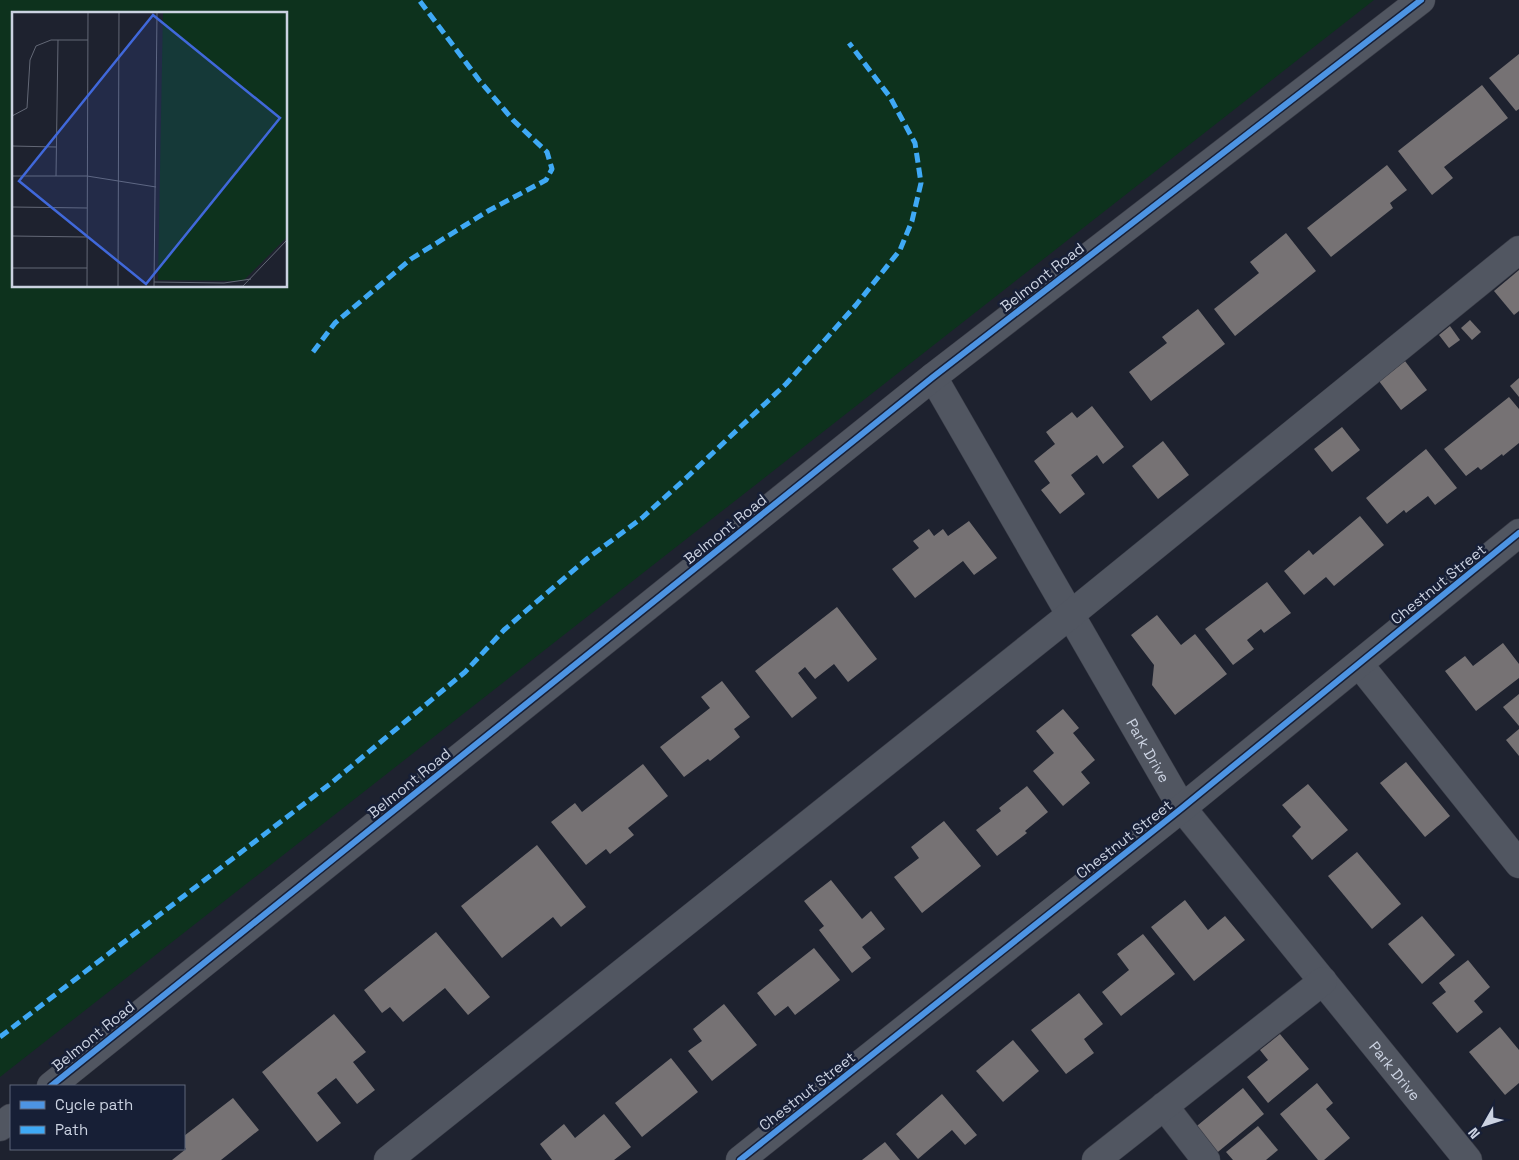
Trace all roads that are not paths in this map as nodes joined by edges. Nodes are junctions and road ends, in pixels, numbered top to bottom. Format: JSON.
{"nodes":[{"id":1,"x":1421,"y":0,"type":"edge"},
{"id":2,"x":1519,"y":250,"type":"edge"},
{"id":3,"x":933,"y":377,"type":"junction"},
{"id":4,"x":1518,"y":535,"type":"edge"},
{"id":5,"x":1070,"y":615,"type":"junction"},
{"id":6,"x":1359,"y":664,"type":"junction"},
{"id":7,"x":1182,"y":808,"type":"junction"},
{"id":8,"x":1519,"y":864,"type":"edge"},
{"id":9,"x":1323,"y":981,"type":"junction"},
{"id":10,"x":52,"y":1085,"type":"edge"},
{"id":11,"x":1164,"y":1106,"type":"junction"},
{"id":12,"x":10,"y":1119,"type":"edge"},
{"id":13,"x":0,"y":1127,"type":"edge"},
{"id":14,"x":388,"y":1160,"type":"edge"},
{"id":15,"x":740,"y":1160,"type":"edge"},
{"id":16,"x":1096,"y":1160,"type":"edge"},
{"id":17,"x":1206,"y":1160,"type":"edge"},
{"id":18,"x":1468,"y":1160,"type":"edge"}],
"edges":[{"from":1,"to":3,"type":"street","name":"Belmont Road"},
{"from":2,"to":5,"type":"street"},
{"from":3,"to":5,"type":"street","name":"Park Drive"},
{"from":3,"to":10,"type":"street","name":"Belmont Road"},
{"from":4,"to":6,"type":"street","name":"Chestnut Street"},
{"from":5,"to":7,"type":"street","name":"Park Drive"},
{"from":5,"to":14,"type":"street"},
{"from":6,"to":7,"type":"street","name":"Chestnut Street"},
{"from":6,"to":8,"type":"street"},
{"from":7,"to":9,"type":"street","name":"Park Drive"},
{"from":7,"to":15,"type":"street","name":"Chestnut Street"},
{"from":9,"to":11,"type":"street"},
{"from":9,"to":18,"type":"street","name":"Park Drive"},
{"from":11,"to":16,"type":"street"},
{"from":11,"to":17,"type":"street"},
{"from":12,"to":13,"type":"street"}]}
